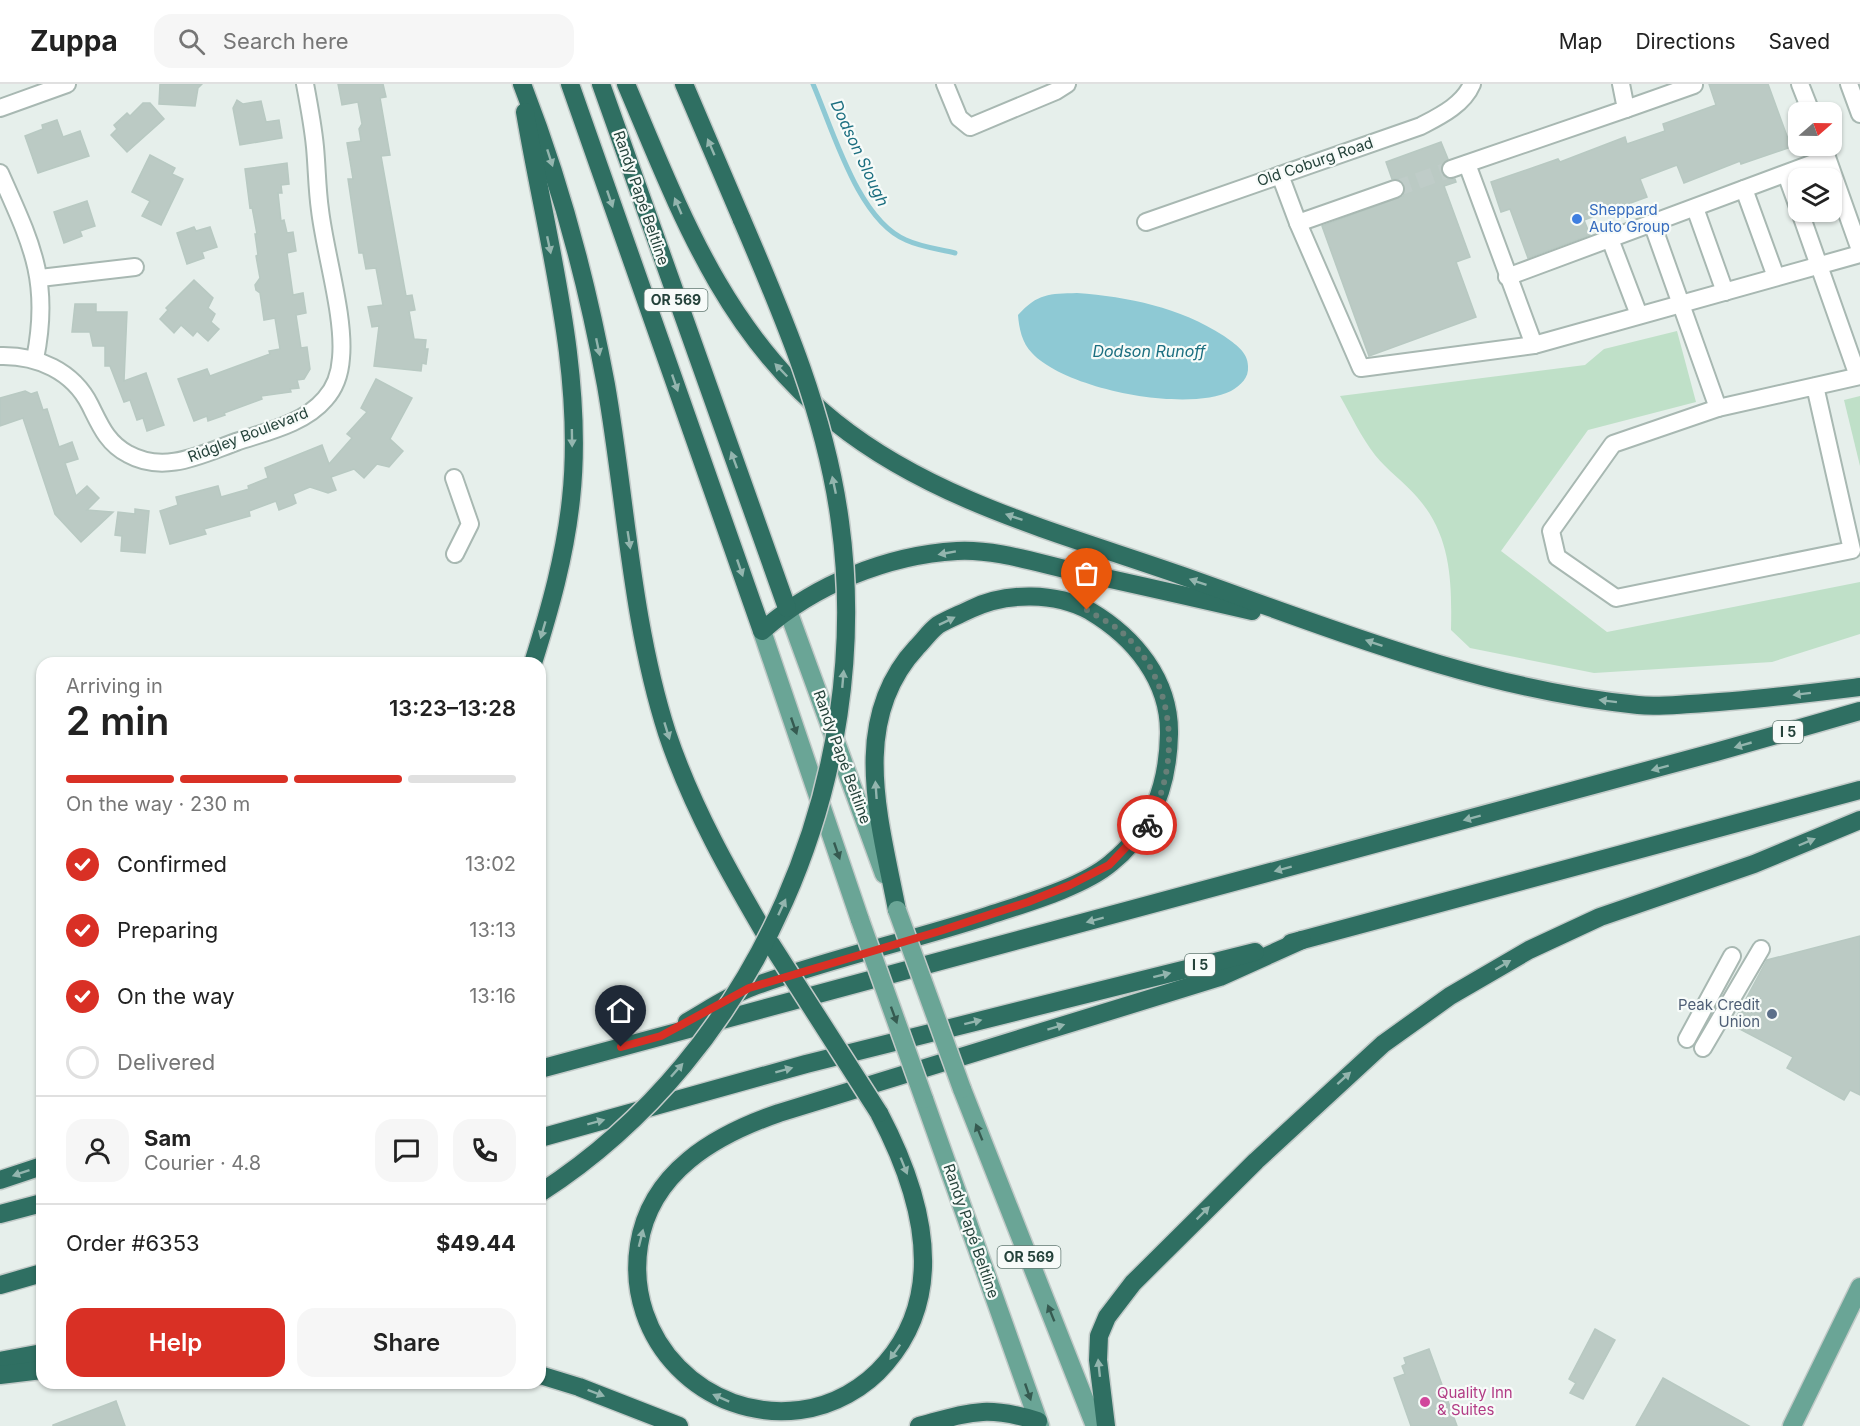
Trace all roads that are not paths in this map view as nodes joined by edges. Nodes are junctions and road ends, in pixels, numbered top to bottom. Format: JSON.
{"nodes":[{"id":1,"x":67,"y":84,"type":"edge"},
{"id":2,"x":305,"y":84,"type":"edge"},
{"id":3,"x":521,"y":84,"type":"edge"},
{"id":4,"x":570,"y":84,"type":"edge"},
{"id":5,"x":601,"y":84,"type":"edge"},
{"id":6,"x":626,"y":84,"type":"edge"},
{"id":7,"x":684,"y":84,"type":"edge"},
{"id":8,"x":945,"y":84,"type":"edge"},
{"id":9,"x":1067,"y":84,"type":"edge"},
{"id":10,"x":1472,"y":84,"type":"edge"},
{"id":11,"x":1621,"y":84,"type":"edge"},
{"id":12,"x":1800,"y":84,"type":"edge"},
{"id":13,"x":1849,"y":84,"type":"edge"},
{"id":14,"x":1694,"y":85,"type":"edge"},
{"id":15,"x":1807,"y":102,"type":"edge"},
{"id":16,"x":0,"y":108,"type":"edge"},
{"id":17,"x":1626,"y":109,"type":"junction"},
{"id":18,"x":1860,"y":114,"type":"edge"},
{"id":19,"x":1818,"y":156,"type":"edge"},
{"id":20,"x":1826,"y":156,"type":"edge"},
{"id":21,"x":0,"y":174,"type":"edge"},
{"id":22,"x":1786,"y":174,"type":"junction"},
{"id":23,"x":1280,"y":175,"type":"junction"},
{"id":24,"x":1788,"y":180,"type":"edge"},
{"id":25,"x":1395,"y":189,"type":"tunnel mouth"},
{"id":26,"x":1744,"y":189,"type":"junction"},
{"id":27,"x":1695,"y":208,"type":"junction"},
{"id":28,"x":1146,"y":222,"type":"dead end"},
{"id":29,"x":1804,"y":222,"type":"edge"},
{"id":30,"x":1298,"y":223,"type":"junction"},
{"id":31,"x":1652,"y":224,"type":"junction"},
{"id":32,"x":1610,"y":239,"type":"junction"},
{"id":33,"x":1860,"y":252,"type":"edge"},
{"id":34,"x":1820,"y":265,"type":"junction"},
{"id":35,"x":135,"y":267,"type":"dead end"},
{"id":36,"x":1507,"y":277,"type":"junction"},
{"id":37,"x":1776,"y":277,"type":"junction"},
{"id":38,"x":40,"y":278,"type":"junction"},
{"id":39,"x":1725,"y":292,"type":"junction"},
{"id":40,"x":1680,"y":304,"type":"junction"},
{"id":41,"x":1639,"y":315,"type":"junction"},
{"id":42,"x":1534,"y":345,"type":"junction"},
{"id":43,"x":0,"y":356,"type":"edge"},
{"id":44,"x":35,"y":359,"type":"junction"},
{"id":45,"x":1859,"y":376,"type":"edge"},
{"id":46,"x":1815,"y":386,"type":"junction"},
{"id":47,"x":1718,"y":408,"type":"junction"},
{"id":48,"x":454,"y":478,"type":"dead end"},
{"id":49,"x":455,"y":554,"type":"dead end"},
{"id":50,"x":787,"y":608,"type":"junction"},
{"id":51,"x":1333,"y":629,"type":"junction"},
{"id":52,"x":762,"y":631,"type":"junction"},
{"id":53,"x":535,"y":657,"type":"edge"},
{"id":54,"x":1860,"y":687,"type":"edge"},
{"id":55,"x":1860,"y":711,"type":"edge"},
{"id":56,"x":1860,"y":790,"type":"edge"},
{"id":57,"x":1860,"y":820,"type":"edge"},
{"id":58,"x":897,"y":910,"type":"junction"},
{"id":59,"x":1302,"y":940,"type":"junction"},
{"id":60,"x":661,"y":1036,"type":"junction"},
{"id":61,"x":1691,"y":1042,"type":"joint"},
{"id":62,"x":546,"y":1067,"type":"edge"},
{"id":63,"x":546,"y":1136,"type":"edge"},
{"id":64,"x":36,"y":1168,"type":"edge"},
{"id":65,"x":0,"y":1180,"type":"edge"},
{"id":66,"x":546,"y":1188,"type":"edge"},
{"id":67,"x":36,"y":1205,"type":"edge"},
{"id":68,"x":0,"y":1214,"type":"edge"},
{"id":69,"x":36,"y":1275,"type":"edge"},
{"id":70,"x":0,"y":1285,"type":"edge"},
{"id":71,"x":1860,"y":1287,"type":"edge"},
{"id":72,"x":1860,"y":1304,"type":"edge"},
{"id":73,"x":1843,"y":1320,"type":"junction"},
{"id":74,"x":36,"y":1354,"type":"edge"},
{"id":75,"x":0,"y":1361,"type":"edge"},
{"id":76,"x":36,"y":1371,"type":"edge"},
{"id":77,"x":0,"y":1375,"type":"edge"},
{"id":78,"x":546,"y":1377,"type":"edge"},
{"id":79,"x":1039,"y":1424,"type":"edge"},
{"id":80,"x":679,"y":1426,"type":"edge"},
{"id":81,"x":919,"y":1426,"type":"edge"},
{"id":82,"x":1095,"y":1426,"type":"edge"},
{"id":83,"x":1106,"y":1426,"type":"edge"},
{"id":84,"x":1792,"y":1426,"type":"edge"}],
"edges":[{"from":1,"to":16,"type":"street"},
{"from":2,"to":44,"type":"street","name":"Ridgley Boulevard"},
{"from":3,"to":53,"type":"highway","one_way":true},
{"from":3,"to":59,"type":"highway","one_way":true,"bridge":true},
{"from":4,"to":52,"type":"highway","name":"Randy Papé Beltline","number":"OR 569","one_way":true},
{"from":50,"to":5,"type":"highway","name":"Randy Papé Beltline","number":"OR 569","one_way":true},
{"from":51,"to":6,"type":"highway","one_way":true},
{"from":66,"to":7,"type":"highway","one_way":true,"bridge":true},
{"from":8,"to":9,"type":"street"},
{"from":10,"to":23,"type":"street","name":"Old Coburg Road"},
{"from":11,"to":17,"type":"street"},
{"from":12,"to":15,"type":"street"},
{"from":13,"to":18,"type":"street"},
{"from":14,"to":17,"type":"street"},
{"from":17,"to":36,"type":"street"},
{"from":19,"to":22,"type":"street"},
{"from":20,"to":33,"type":"street"},
{"from":21,"to":38,"type":"street"},
{"from":22,"to":24,"type":"street"},
{"from":22,"to":26,"type":"street"},
{"from":23,"to":28,"type":"street","name":"Old Coburg Road"},
{"from":23,"to":30,"type":"street"},
{"from":25,"to":30,"type":"street"},
{"from":26,"to":27,"type":"street"},
{"from":26,"to":37,"type":"street"},
{"from":27,"to":31,"type":"street"},
{"from":27,"to":39,"type":"street"},
{"from":29,"to":34,"type":"street"},
{"from":30,"to":42,"type":"street"},
{"from":31,"to":32,"type":"street"},
{"from":31,"to":40,"type":"street"},
{"from":32,"to":36,"type":"street"},
{"from":32,"to":41,"type":"street"},
{"from":33,"to":34,"type":"street"},
{"from":34,"to":37,"type":"street"},
{"from":34,"to":45,"type":"street"},
{"from":35,"to":38,"type":"street"},
{"from":36,"to":42,"type":"street"},
{"from":37,"to":39,"type":"street"},
{"from":38,"to":44,"type":"street"},
{"from":39,"to":40,"type":"street"},
{"from":40,"to":41,"type":"street"},
{"from":40,"to":47,"type":"street"},
{"from":41,"to":42,"type":"street"},
{"from":43,"to":44,"type":"street","name":"Ridgley Boulevard"},
{"from":45,"to":46,"type":"street"},
{"from":46,"to":47,"type":"street"},
{"from":46,"to":47,"type":"street"},
{"from":48,"to":49,"type":"street"},
{"from":51,"to":50,"type":"highway","one_way":true},
{"from":50,"to":52,"type":"highway"},
{"from":50,"to":58,"type":"main road","name":"Randy Papé Beltline","number":"OR 569"},
{"from":54,"to":51,"type":"highway","one_way":true},
{"from":52,"to":79,"type":"main road","name":"Randy Papé Beltline","number":"OR 569","one_way":true,"bridge":true},
{"from":55,"to":60,"type":"highway","number":"I 5","one_way":true},
{"from":56,"to":59,"type":"highway","number":"I 5"},
{"from":83,"to":57,"type":"highway","one_way":true},
{"from":58,"to":60,"type":"highway","one_way":true},
{"from":82,"to":58,"type":"main road","name":"Randy Papé Beltline","number":"OR 569","one_way":true,"bridge":true},
{"from":63,"to":59,"type":"highway","number":"I 5","one_way":true},
{"from":60,"to":62,"type":"highway","number":"I 5"},
{"from":61,"to":61,"type":"street"},
{"from":64,"to":65,"type":"highway","one_way":true},
{"from":67,"to":68,"type":"highway"},
{"from":69,"to":70,"type":"highway"},
{"from":71,"to":73,"type":"main road"},
{"from":72,"to":73,"type":"main road"},
{"from":73,"to":84,"type":"main road"},
{"from":74,"to":75,"type":"highway"},
{"from":76,"to":77,"type":"highway"},
{"from":78,"to":80,"type":"highway","one_way":true},
{"from":79,"to":81,"type":"highway"}]}
